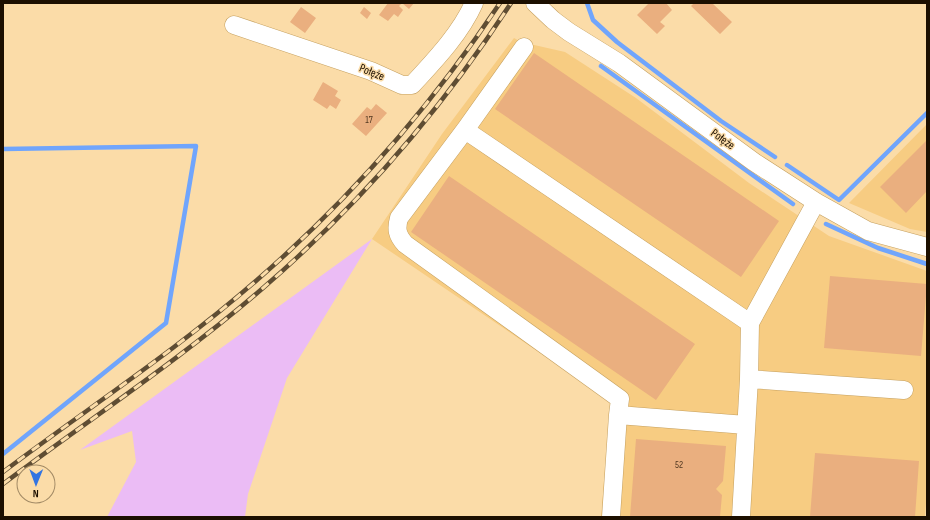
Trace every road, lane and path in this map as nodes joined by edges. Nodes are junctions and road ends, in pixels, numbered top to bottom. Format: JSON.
{"nodes":[{"id":1,"x":474,"y":3,"type":"edge"},
{"id":2,"x":535,"y":3,"type":"edge"},
{"id":3,"x":234,"y":25,"type":"dead end"},
{"id":4,"x":524,"y":47,"type":"dead end"},
{"id":5,"x":465,"y":130,"type":"junction"},
{"id":6,"x":816,"y":202,"type":"junction"},
{"id":7,"x":927,"y":247,"type":"edge"},
{"id":8,"x":750,"y":323,"type":"junction"},
{"id":9,"x":748,"y":379,"type":"junction"},
{"id":10,"x":904,"y":390,"type":"dead end"},
{"id":11,"x":618,"y":415,"type":"junction"},
{"id":12,"x":746,"y":425,"type":"junction"},
{"id":13,"x":610,"y":517,"type":"edge"},
{"id":14,"x":741,"y":517,"type":"edge"}],
"edges":[{"from":1,"to":3,"type":"street","name":"Połęże"},
{"from":2,"to":6,"type":"street","name":"Połęże"},
{"from":4,"to":5,"type":"street"},
{"from":5,"to":8,"type":"street"},
{"from":5,"to":11,"type":"street"},
{"from":6,"to":7,"type":"street","name":"Połęże"},
{"from":6,"to":8,"type":"street"},
{"from":8,"to":9,"type":"street"},
{"from":9,"to":10,"type":"street"},
{"from":9,"to":12,"type":"street"},
{"from":11,"to":12,"type":"street"},
{"from":11,"to":13,"type":"street"},
{"from":12,"to":14,"type":"street"}]}
